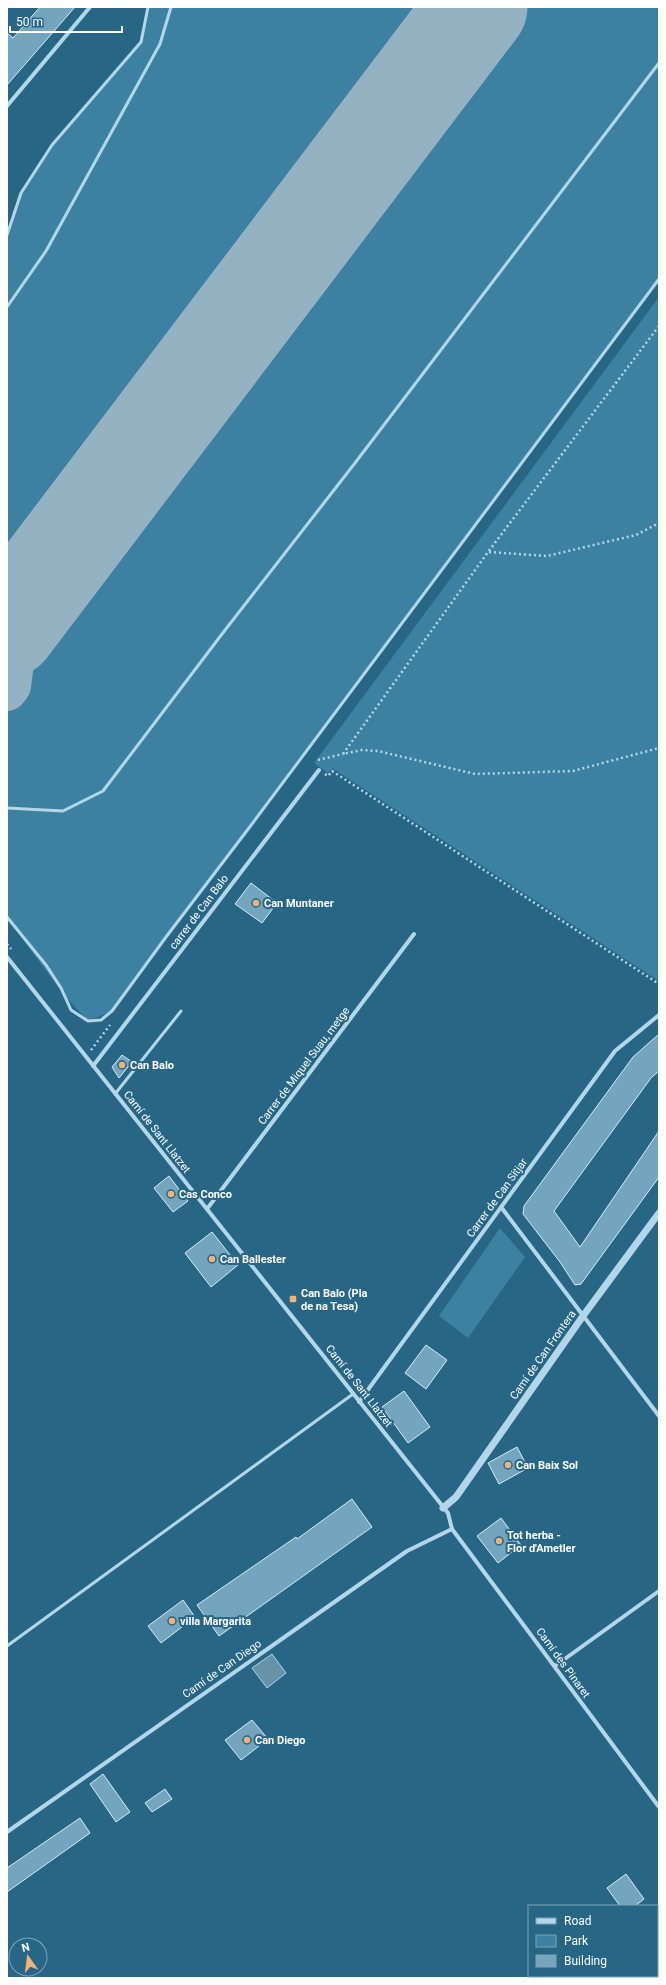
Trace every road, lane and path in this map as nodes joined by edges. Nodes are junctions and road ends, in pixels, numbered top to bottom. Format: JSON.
{"nodes":[{"id":1,"x":90,"y":7,"type":"edge"},
{"id":2,"x":148,"y":7,"type":"edge"},
{"id":3,"x":171,"y":7,"type":"edge"},
{"id":4,"x":659,"y":63,"type":"edge"},
{"id":5,"x":7,"y":106,"type":"edge"},
{"id":6,"x":7,"y":235,"type":"edge"},
{"id":7,"x":659,"y":279,"type":"edge"},
{"id":8,"x":7,"y":307,"type":"edge"},
{"id":9,"x":659,"y":326,"type":"edge"},
{"id":10,"x":659,"y":523,"type":"edge"},
{"id":11,"x":488,"y":552,"type":"junction"},
{"id":12,"x":659,"y":748,"type":"edge"},
{"id":13,"x":343,"y":754,"type":"junction"},
{"id":14,"x":319,"y":770,"type":"junction"},
{"id":15,"x":7,"y":808,"type":"edge"},
{"id":16,"x":7,"y":917,"type":"edge"},
{"id":17,"x":414,"y":934,"type":"dead end"},
{"id":18,"x":7,"y":957,"type":"edge"},
{"id":19,"x":659,"y":984,"type":"edge"},
{"id":20,"x":181,"y":1011,"type":"dead end"},
{"id":21,"x":659,"y":1015,"type":"edge"},
{"id":22,"x":93,"y":1066,"type":"junction"},
{"id":23,"x":116,"y":1094,"type":"junction"},
{"id":24,"x":501,"y":1207,"type":"junction"},
{"id":25,"x":207,"y":1209,"type":"junction"},
{"id":26,"x":659,"y":1213,"type":"edge"},
{"id":27,"x":583,"y":1316,"type":"junction"},
{"id":28,"x":353,"y":1394,"type":"junction"},
{"id":29,"x":360,"y":1402,"type":"junction"},
{"id":30,"x":659,"y":1416,"type":"edge"},
{"id":31,"x":443,"y":1508,"type":"junction"},
{"id":32,"x":452,"y":1529,"type":"junction"},
{"id":33,"x":659,"y":1591,"type":"edge"},
{"id":34,"x":7,"y":1646,"type":"edge"},
{"id":35,"x":555,"y":1666,"type":"junction"},
{"id":36,"x":659,"y":1807,"type":"edge"},
{"id":37,"x":7,"y":1832,"type":"edge"}],
"edges":[{"from":1,"to":5,"type":"street"},
{"from":2,"to":6,"type":"lane"},
{"from":3,"to":8,"type":"lane"},
{"from":4,"to":15,"type":"lane"},
{"from":7,"to":16,"type":"lane"},
{"from":9,"to":11,"type":"path"},
{"from":10,"to":11,"type":"path"},
{"from":11,"to":13,"type":"path"},
{"from":12,"to":13,"type":"path"},
{"from":13,"to":14,"type":"path"},
{"from":14,"to":19,"type":"path"},
{"from":14,"to":22,"type":"street","name":"carrer de Can Balo"},
{"from":17,"to":25,"type":"street","name":"Carrer de Miquel Suau, metge"},
{"from":18,"to":22,"type":"street","name":"Camí de Sant Llatzet"},
{"from":20,"to":23,"type":"lane"},
{"from":21,"to":24,"type":"street","name":"Carrer de Can Sitjar"},
{"from":22,"to":23,"type":"street","name":"Camí de Sant Llatzet"},
{"from":23,"to":25,"type":"street","name":"Camí de Sant Llatzet"},
{"from":24,"to":27,"type":"street"},
{"from":24,"to":29,"type":"street","name":"Carrer de Can Sitjar"},
{"from":25,"to":28,"type":"street","name":"Camí de Sant Llatzet"},
{"from":26,"to":27,"type":"street","name":"Camí de Can Frontera"},
{"from":27,"to":30,"type":"street"},
{"from":27,"to":31,"type":"street","name":"Camí de Can Frontera"},
{"from":28,"to":29,"type":"street","name":"Camí de Sant Llatzet"},
{"from":28,"to":34,"type":"lane"},
{"from":29,"to":31,"type":"street","name":"Camí de Sant Llatzet"},
{"from":31,"to":32,"type":"street","name":"Camí de Sant Llatzet"},
{"from":32,"to":35,"type":"street","name":"Camí des Pinaret"},
{"from":32,"to":37,"type":"street","name":"Camí de Can Diego"},
{"from":33,"to":35,"type":"street"},
{"from":35,"to":36,"type":"street","name":"Camí des Pinaret"}]}
